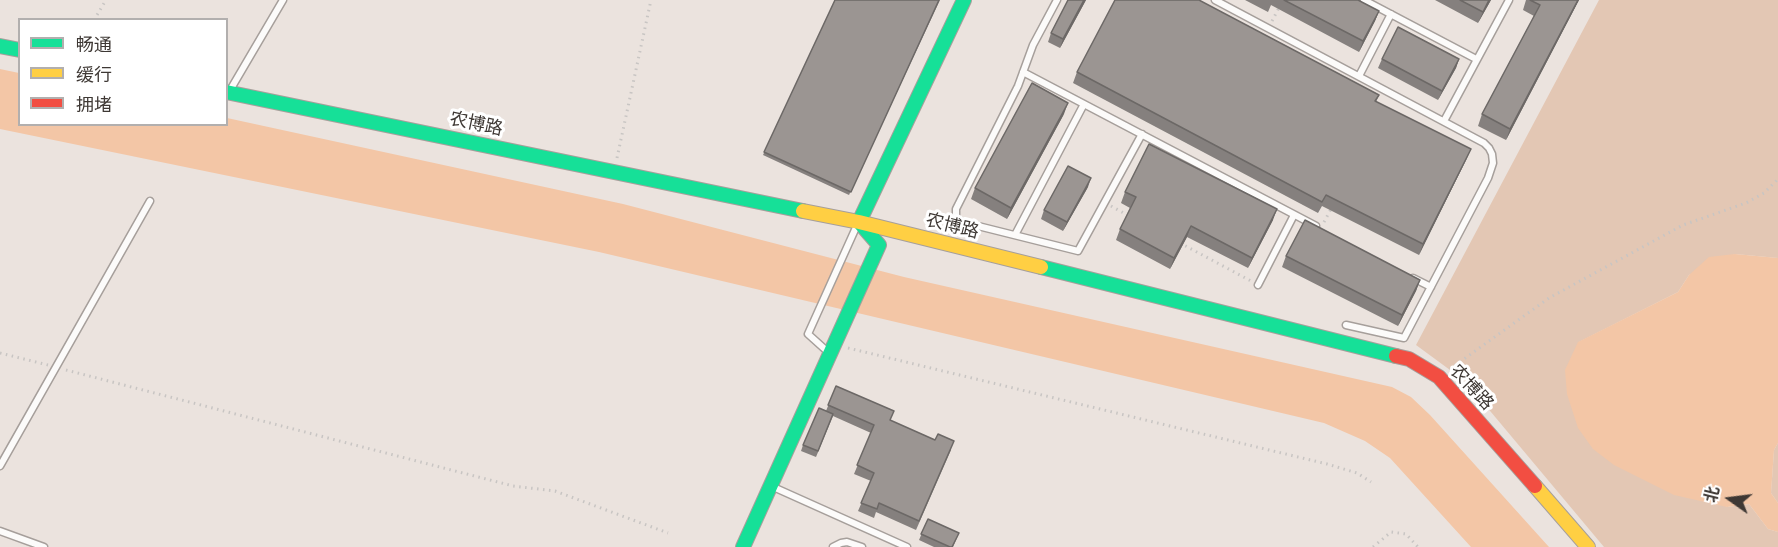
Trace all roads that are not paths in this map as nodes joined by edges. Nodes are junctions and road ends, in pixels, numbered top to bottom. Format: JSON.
{"nodes":[{"id":1,"x":283,"y":0,"type":"edge"},
{"id":2,"x":964,"y":0,"type":"edge"},
{"id":3,"x":1057,"y":0,"type":"edge"},
{"id":4,"x":1215,"y":0,"type":"edge"},
{"id":5,"x":1364,"y":0,"type":"edge"},
{"id":6,"x":1509,"y":0,"type":"edge"},
{"id":7,"x":1391,"y":14,"type":"junction"},
{"id":8,"x":0,"y":46,"type":"edge"},
{"id":9,"x":18,"y":50,"type":"edge"},
{"id":10,"x":1476,"y":59,"type":"junction"},
{"id":11,"x":1023,"y":72,"type":"junction"},
{"id":12,"x":1359,"y":76,"type":"junction"},
{"id":13,"x":228,"y":93,"type":"edge"},
{"id":14,"x":1084,"y":104,"type":"junction"},
{"id":15,"x":1444,"y":122,"type":"junction"},
{"id":16,"x":1142,"y":134,"type":"junction"},
{"id":17,"x":150,"y":201,"type":"dead end"},
{"id":18,"x":1294,"y":215,"type":"junction"},
{"id":19,"x":859,"y":222,"type":"junction"},
{"id":20,"x":1320,"y":229,"type":"edge"},
{"id":21,"x":1015,"y":235,"type":"junction"},
{"id":22,"x":1411,"y":276,"type":"edge"},
{"id":23,"x":1258,"y":285,"type":"road end"},
{"id":24,"x":1431,"y":287,"type":"junction"},
{"id":25,"x":1346,"y":325,"type":"dead end"},
{"id":26,"x":832,"y":349,"type":"junction"},
{"id":27,"x":0,"y":466,"type":"edge"},
{"id":28,"x":770,"y":486,"type":"junction"},
{"id":29,"x":0,"y":531,"type":"edge"},
{"id":30,"x":44,"y":547,"type":"edge"},
{"id":31,"x":743,"y":547,"type":"edge"},
{"id":32,"x":832,"y":547,"type":"edge"},
{"id":33,"x":862,"y":547,"type":"edge"},
{"id":34,"x":907,"y":547,"type":"edge"},
{"id":35,"x":1588,"y":547,"type":"edge"}],
"edges":[{"from":1,"to":13,"type":"lane"},
{"from":2,"to":19,"type":"street"},
{"from":3,"to":11,"type":"lane"},
{"from":4,"to":12,"type":"lane"},
{"from":5,"to":7,"type":"lane"},
{"from":6,"to":10,"type":"lane"},
{"from":7,"to":10,"type":"lane"},
{"from":7,"to":12,"type":"lane"},
{"from":8,"to":9,"type":"street"},
{"from":10,"to":15,"type":"lane"},
{"from":11,"to":14,"type":"lane"},
{"from":11,"to":21,"type":"lane"},
{"from":12,"to":15,"type":"lane"},
{"from":13,"to":19,"type":"street","name":"农博路"},
{"from":14,"to":16,"type":"lane"},
{"from":14,"to":21,"type":"lane"},
{"from":15,"to":24,"type":"lane"},
{"from":16,"to":18,"type":"lane"},
{"from":16,"to":21,"type":"lane"},
{"from":17,"to":27,"type":"lane"},
{"from":18,"to":20,"type":"lane"},
{"from":18,"to":23,"type":"lane"},
{"from":19,"to":26,"type":"street"},
{"from":19,"to":26,"type":"lane"},
{"from":19,"to":35,"type":"street","name":"农博路"},
{"from":22,"to":24,"type":"lane"},
{"from":24,"to":25,"type":"lane"},
{"from":26,"to":28,"type":"street"},
{"from":28,"to":31,"type":"street"},
{"from":28,"to":34,"type":"lane"},
{"from":29,"to":30,"type":"lane"},
{"from":32,"to":33,"type":"lane"}]}
